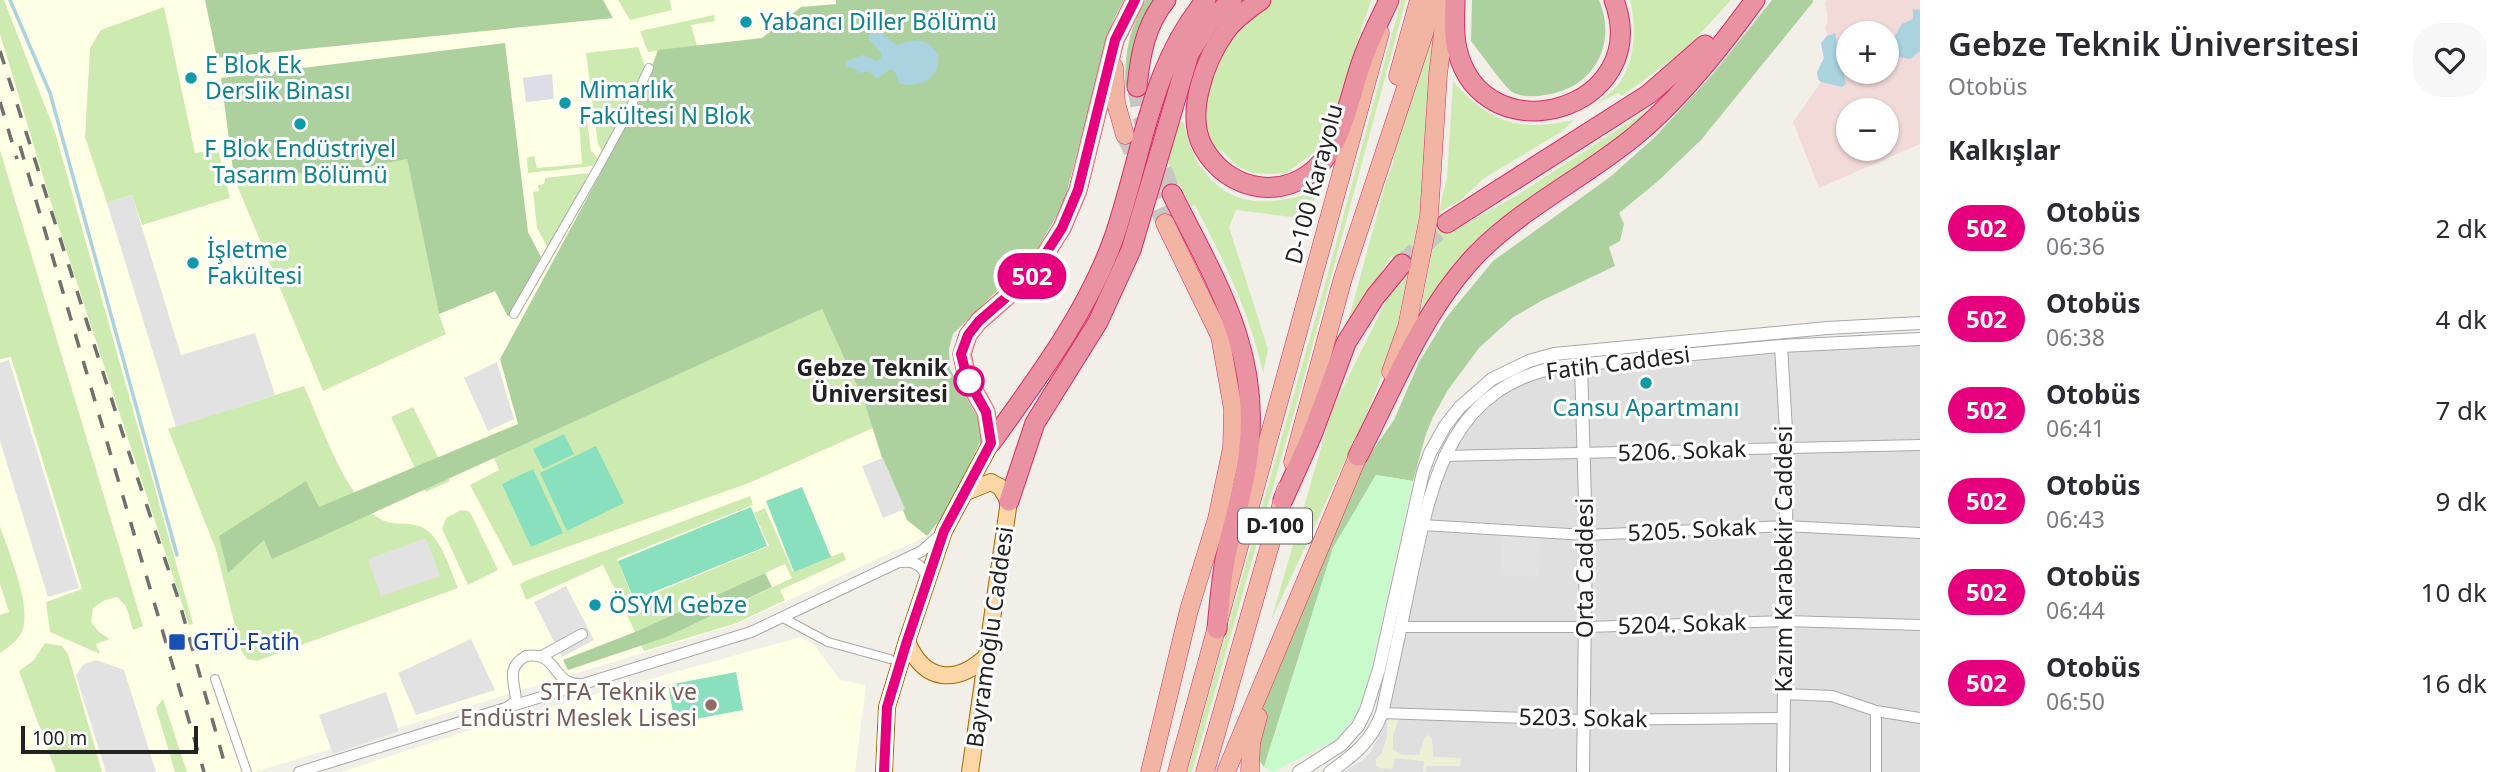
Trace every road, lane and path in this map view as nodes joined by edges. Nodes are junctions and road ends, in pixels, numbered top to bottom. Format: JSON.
{"nodes":[{"id":1,"x":1135,"y":0,"type":"edge"},
{"id":2,"x":1166,"y":0,"type":"edge"},
{"id":3,"x":1206,"y":0,"type":"edge"},
{"id":4,"x":1232,"y":0,"type":"edge"},
{"id":5,"x":1261,"y":0,"type":"edge"},
{"id":6,"x":1389,"y":0,"type":"edge"},
{"id":7,"x":1419,"y":0,"type":"edge"},
{"id":8,"x":1435,"y":0,"type":"edge"},
{"id":9,"x":1447,"y":0,"type":"edge"},
{"id":10,"x":1455,"y":0,"type":"edge"},
{"id":11,"x":1614,"y":0,"type":"edge"},
{"id":12,"x":1748,"y":0,"type":"edge"},
{"id":13,"x":1755,"y":0,"type":"edge"},
{"id":14,"x":1115,"y":40,"type":"junction"},
{"id":15,"x":649,"y":68,"type":"dead end"},
{"id":16,"x":1137,"y":88,"type":"tunnel mouth"},
{"id":17,"x":1125,"y":135,"type":"tunnel mouth"},
{"id":18,"x":1172,"y":194,"type":"tunnel mouth"},
{"id":19,"x":1165,"y":223,"type":"tunnel mouth"},
{"id":20,"x":1447,"y":223,"type":"tunnel mouth"},
{"id":21,"x":1402,"y":264,"type":"tunnel mouth"},
{"id":22,"x":1343,"y":278,"type":"junction"},
{"id":23,"x":514,"y":314,"type":"dead end"},
{"id":24,"x":1920,"y":323,"type":"edge"},
{"id":25,"x":1920,"y":339,"type":"edge"},
{"id":26,"x":1782,"y":346,"type":"junction"},
{"id":27,"x":1581,"y":365,"type":"junction"},
{"id":28,"x":1286,"y":381,"type":"joint"},
{"id":29,"x":1465,"y":401,"type":"junction"},
{"id":30,"x":1475,"y":412,"type":"junction"},
{"id":31,"x":1445,"y":426,"type":"junction"},
{"id":32,"x":1457,"y":434,"type":"junction"},
{"id":33,"x":991,"y":443,"type":"junction"},
{"id":34,"x":1920,"y":444,"type":"edge"},
{"id":35,"x":1787,"y":447,"type":"junction"},
{"id":36,"x":1584,"y":454,"type":"junction"},
{"id":37,"x":1358,"y":456,"type":"junction"},
{"id":38,"x":1444,"y":456,"type":"junction"},
{"id":39,"x":966,"y":492,"type":"junction"},
{"id":40,"x":1283,"y":500,"type":"junction"},
{"id":41,"x":1009,"y":501,"type":"junction"},
{"id":42,"x":1422,"y":525,"type":"junction"},
{"id":43,"x":1785,"y":526,"type":"junction"},
{"id":44,"x":944,"y":531,"type":"junction"},
{"id":45,"x":1920,"y":533,"type":"edge"},
{"id":46,"x":1586,"y":535,"type":"junction"},
{"id":47,"x":895,"y":564,"type":"junction"},
{"id":48,"x":928,"y":578,"type":"junction"},
{"id":49,"x":1398,"y":610,"type":"junction"},
{"id":50,"x":783,"y":618,"type":"junction"},
{"id":51,"x":1785,"y":621,"type":"junction"},
{"id":52,"x":1920,"y":625,"type":"edge"},
{"id":53,"x":1401,"y":627,"type":"junction"},
{"id":54,"x":1585,"y":627,"type":"junction"},
{"id":55,"x":1217,"y":629,"type":"junction"},
{"id":56,"x":582,"y":634,"type":"dead end"},
{"id":57,"x":907,"y":641,"type":"junction"},
{"id":58,"x":1389,"y":643,"type":"junction"},
{"id":59,"x":1276,"y":648,"type":"junction"},
{"id":60,"x":988,"y":655,"type":"junction"},
{"id":61,"x":542,"y":656,"type":"junction"},
{"id":62,"x":890,"y":659,"type":"dead end"},
{"id":63,"x":215,"y":679,"type":"dead end"},
{"id":64,"x":595,"y":682,"type":"junction"},
{"id":65,"x":1784,"y":694,"type":"junction"},
{"id":66,"x":507,"y":707,"type":"junction"},
{"id":67,"x":1877,"y":711,"type":"junction"},
{"id":68,"x":1382,"y":713,"type":"junction"},
{"id":69,"x":1783,"y":718,"type":"junction"},
{"id":70,"x":1920,"y":718,"type":"edge"},
{"id":71,"x":1583,"y":720,"type":"junction"},
{"id":72,"x":1250,"y":770,"type":"edge"},
{"id":73,"x":305,"y":771,"type":"edge"},
{"id":74,"x":247,"y":772,"type":"edge"},
{"id":75,"x":884,"y":772,"type":"edge"},
{"id":76,"x":970,"y":772,"type":"edge"},
{"id":77,"x":1150,"y":772,"type":"edge"},
{"id":78,"x":1177,"y":772,"type":"edge"},
{"id":79,"x":1205,"y":772,"type":"edge"},
{"id":80,"x":1226,"y":772,"type":"edge"},
{"id":81,"x":1299,"y":772,"type":"edge"},
{"id":82,"x":1331,"y":772,"type":"edge"},
{"id":83,"x":1583,"y":772,"type":"edge"},
{"id":84,"x":1783,"y":772,"type":"edge"},
{"id":85,"x":1876,"y":772,"type":"edge"}],
"edges":[{"from":1,"to":14,"type":"highway"},
{"from":2,"to":16,"type":"highway"},
{"from":3,"to":33,"type":"highway"},
{"from":4,"to":41,"type":"highway"},
{"from":5,"to":6,"type":"highway"},
{"from":6,"to":28,"type":"highway","name":"D-100 Karayolu","number":"D-100"},
{"from":7,"to":22,"type":"highway","number":"D-100"},
{"from":8,"to":22,"type":"highway"},
{"from":9,"to":37,"type":"highway"},
{"from":10,"to":11,"type":"highway"},
{"from":12,"to":20,"type":"highway"},
{"from":13,"to":37,"type":"highway"},
{"from":14,"to":17,"type":"highway"},
{"from":14,"to":33,"type":"highway"},
{"from":15,"to":23,"type":"street"},
{"from":18,"to":55,"type":"highway"},
{"from":19,"to":77,"type":"highway"},
{"from":21,"to":40,"type":"highway"},
{"from":22,"to":40,"type":"highway","number":"D-100"},
{"from":24,"to":29,"type":"street"},
{"from":25,"to":26,"type":"street","name":"Fatih Caddesi"},
{"from":26,"to":27,"type":"street","name":"Fatih Caddesi"},
{"from":26,"to":35,"type":"street","name":"Kazım Karabekir Caddesi"},
{"from":27,"to":30,"type":"street","name":"Fatih Caddesi"},
{"from":27,"to":36,"type":"street","name":"Orta Caddesi"},
{"from":28,"to":55,"type":"highway","name":"D-100","number":"D-100"},
{"from":29,"to":30,"type":"street"},
{"from":29,"to":31,"type":"street"},
{"from":30,"to":32,"type":"street","name":"Fatih Caddesi"},
{"from":31,"to":32,"type":"street"},
{"from":31,"to":49,"type":"street"},
{"from":32,"to":38,"type":"street","name":"Fatih Caddesi"},
{"from":33,"to":39,"type":"main road"},
{"from":34,"to":35,"type":"street","name":"5206. Sokak"},
{"from":35,"to":36,"type":"street","name":"5206. Sokak"},
{"from":35,"to":43,"type":"street","name":"Kazım Karabekir Caddesi"},
{"from":36,"to":38,"type":"street","name":"5206. Sokak"},
{"from":36,"to":46,"type":"street","name":"Orta Caddesi"},
{"from":37,"to":59,"type":"highway"},
{"from":38,"to":42,"type":"street","name":"Fatih Caddesi"},
{"from":39,"to":41,"type":"main road"},
{"from":39,"to":44,"type":"main road"},
{"from":40,"to":79,"type":"highway","number":"D-100"},
{"from":41,"to":60,"type":"main road","name":"Bayramoğlu Caddesi"},
{"from":42,"to":46,"type":"street","name":"5205. Sokak"},
{"from":42,"to":49,"type":"street","name":"Fatih Caddesi"},
{"from":43,"to":45,"type":"street","name":"5205. Sokak"},
{"from":43,"to":46,"type":"street","name":"5205. Sokak"},
{"from":43,"to":51,"type":"street","name":"Kazım Karabekir Caddesi"},
{"from":44,"to":47,"type":"street"},
{"from":44,"to":48,"type":"main road"},
{"from":46,"to":54,"type":"street","name":"Orta Caddesi"},
{"from":47,"to":48,"type":"street"},
{"from":47,"to":50,"type":"street"},
{"from":48,"to":57,"type":"main road"},
{"from":49,"to":53,"type":"street","name":"Fatih Caddesi"},
{"from":49,"to":58,"type":"street"},
{"from":50,"to":62,"type":"street"},
{"from":50,"to":64,"type":"street"},
{"from":51,"to":52,"type":"street","name":"5204. Sokak"},
{"from":51,"to":54,"type":"street","name":"5204. Sokak"},
{"from":51,"to":65,"type":"street","name":"Kazım Karabekir Caddesi"},
{"from":53,"to":54,"type":"street","name":"5204. Sokak"},
{"from":53,"to":58,"type":"street","name":"Fatih Caddesi"},
{"from":54,"to":71,"type":"street","name":"Orta Caddesi"},
{"from":55,"to":78,"type":"highway","name":"D-100","number":"D-100"},
{"from":56,"to":61,"type":"street"},
{"from":57,"to":60,"type":"main road"},
{"from":57,"to":75,"type":"main road"},
{"from":58,"to":68,"type":"street","name":"Fatih Caddesi"},
{"from":58,"to":81,"type":"street"},
{"from":59,"to":72,"type":"highway"},
{"from":59,"to":80,"type":"highway"},
{"from":60,"to":76,"type":"main road","name":"Bayramoğlu Caddesi"},
{"from":61,"to":64,"type":"street"},
{"from":61,"to":66,"type":"street"},
{"from":63,"to":74,"type":"street"},
{"from":64,"to":66,"type":"street"},
{"from":65,"to":67,"type":"street"},
{"from":65,"to":69,"type":"street","name":"Kazım Karabekir Caddesi"},
{"from":66,"to":73,"type":"street"},
{"from":67,"to":70,"type":"street"},
{"from":67,"to":85,"type":"street"},
{"from":68,"to":71,"type":"street","name":"5203. Sokak"},
{"from":68,"to":82,"type":"street","name":"Fatih Caddesi"},
{"from":69,"to":71,"type":"street","name":"5203. Sokak"},
{"from":69,"to":84,"type":"street","name":"Kazım Karabekir Caddesi"},
{"from":71,"to":83,"type":"street","name":"Orta Caddesi"}]}
